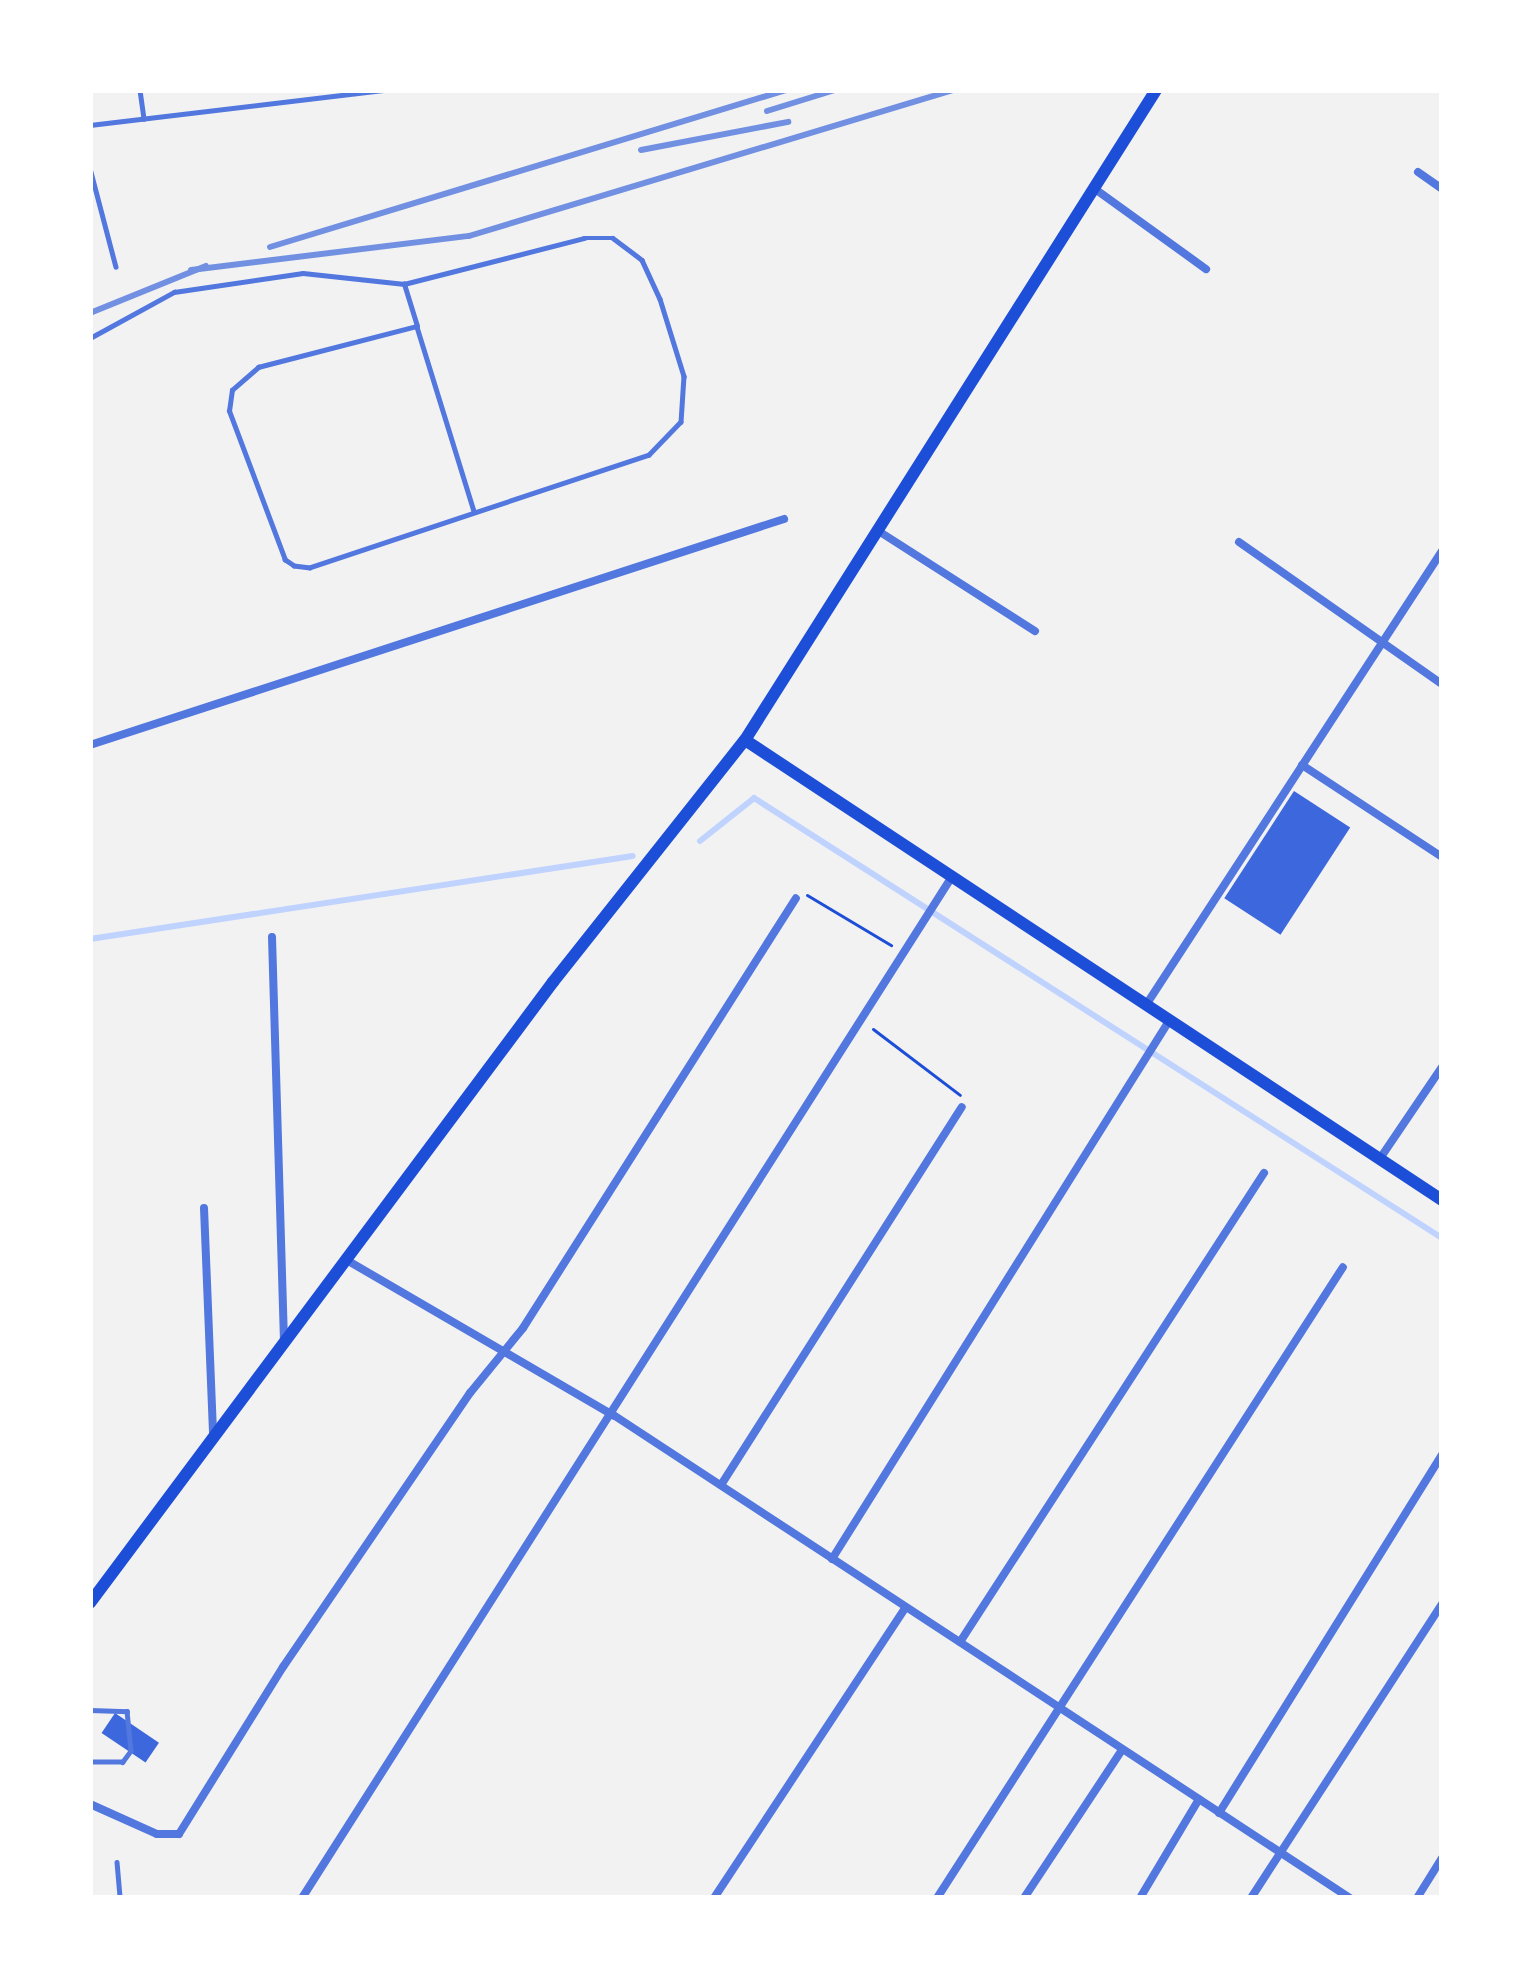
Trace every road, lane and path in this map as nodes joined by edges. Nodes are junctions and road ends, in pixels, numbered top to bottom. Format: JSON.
{"nodes":[{"id":1,"x":140,"y":90,"type":"edge"},
{"id":2,"x":382,"y":90,"type":"edge"},
{"id":3,"x":1156,"y":90,"type":"edge"},
{"id":4,"x":144,"y":119,"type":"junction"},
{"id":5,"x":90,"y":125,"type":"edge"},
{"id":6,"x":90,"y":168,"type":"edge"},
{"id":7,"x":1418,"y":172,"type":"dead end"},
{"id":8,"x":1094,"y":188,"type":"junction"},
{"id":9,"x":1442,"y":189,"type":"edge"},
{"id":10,"x":116,"y":267,"type":"dead end"},
{"id":11,"x":1206,"y":269,"type":"dead end"},
{"id":12,"x":404,"y":284,"type":"junction"},
{"id":13,"x":417,"y":326,"type":"junction"},
{"id":14,"x":90,"y":338,"type":"edge"},
{"id":15,"x":475,"y":511,"type":"junction"},
{"id":16,"x":784,"y":519,"type":"dead end"},
{"id":17,"x":880,"y":532,"type":"junction"},
{"id":18,"x":1239,"y":542,"type":"dead end"},
{"id":19,"x":1442,"y":551,"type":"edge"},
{"id":20,"x":1035,"y":631,"type":"dead end"},
{"id":21,"x":1382,"y":642,"type":"junction"},
{"id":22,"x":1442,"y":684,"type":"edge"},
{"id":23,"x":745,"y":740,"type":"junction"},
{"id":24,"x":90,"y":745,"type":"edge"},
{"id":25,"x":1302,"y":765,"type":"junction"},
{"id":26,"x":1442,"y":856,"type":"edge"},
{"id":27,"x":951,"y":878,"type":"junction"},
{"id":28,"x":796,"y":898,"type":"joint"},
{"id":29,"x":272,"y":937,"type":"dead end"},
{"id":30,"x":903,"y":952,"type":"junction"},
{"id":31,"x":1145,"y":1004,"type":"junction"},
{"id":32,"x":862,"y":1021,"type":"junction"},
{"id":33,"x":1165,"y":1028,"type":"junction"},
{"id":34,"x":1442,"y":1067,"type":"edge"},
{"id":35,"x":962,"y":1107,"type":"joint"},
{"id":36,"x":1379,"y":1160,"type":"junction"},
{"id":37,"x":1264,"y":1173,"type":"dead end"},
{"id":38,"x":1442,"y":1200,"type":"edge"},
{"id":39,"x":204,"y":1208,"type":"dead end"},
{"id":40,"x":350,"y":1262,"type":"junction"},
{"id":41,"x":1342,"y":1268,"type":"dead end"},
{"id":42,"x":284,"y":1344,"type":"junction"},
{"id":43,"x":504,"y":1349,"type":"junction"},
{"id":44,"x":615,"y":1416,"type":"junction"},
{"id":45,"x":213,"y":1433,"type":"junction"},
{"id":46,"x":1442,"y":1455,"type":"edge"},
{"id":47,"x":721,"y":1485,"type":"junction"},
{"id":48,"x":832,"y":1560,"type":"junction"},
{"id":49,"x":90,"y":1603,"type":"edge"},
{"id":50,"x":1442,"y":1604,"type":"edge"},
{"id":51,"x":905,"y":1608,"type":"junction"},
{"id":52,"x":960,"y":1642,"type":"junction"},
{"id":53,"x":1058,"y":1708,"type":"junction"},
{"id":54,"x":90,"y":1709,"type":"edge"},
{"id":55,"x":1122,"y":1750,"type":"junction"},
{"id":56,"x":90,"y":1762,"type":"edge"},
{"id":57,"x":1199,"y":1799,"type":"junction"},
{"id":58,"x":90,"y":1804,"type":"edge"},
{"id":59,"x":1220,"y":1813,"type":"junction"},
{"id":60,"x":1281,"y":1852,"type":"junction"},
{"id":61,"x":1442,"y":1858,"type":"edge"},
{"id":62,"x":117,"y":1862,"type":"dead end"},
{"id":63,"x":120,"y":1898,"type":"edge"},
{"id":64,"x":302,"y":1898,"type":"edge"},
{"id":65,"x":714,"y":1898,"type":"edge"},
{"id":66,"x":937,"y":1898,"type":"edge"},
{"id":67,"x":1024,"y":1898,"type":"edge"},
{"id":68,"x":1140,"y":1898,"type":"edge"},
{"id":69,"x":1251,"y":1898,"type":"edge"},
{"id":70,"x":1350,"y":1898,"type":"edge"},
{"id":71,"x":1417,"y":1898,"type":"edge"}],
"edges":[{"from":1,"to":4,"type":"lane"},
{"from":2,"to":4,"type":"lane"},
{"from":3,"to":8,"type":"main road"},
{"from":4,"to":5,"type":"lane"},
{"from":6,"to":10,"type":"lane"},
{"from":7,"to":9,"type":"street"},
{"from":8,"to":11,"type":"street"},
{"from":8,"to":17,"type":"main road"},
{"from":12,"to":13,"type":"lane"},
{"from":12,"to":14,"type":"lane"},
{"from":12,"to":15,"type":"lane"},
{"from":13,"to":15,"type":"lane"},
{"from":13,"to":15,"type":"lane"},
{"from":16,"to":24,"type":"street"},
{"from":17,"to":20,"type":"street"},
{"from":17,"to":23,"type":"main road"},
{"from":18,"to":21,"type":"street"},
{"from":19,"to":21,"type":"street"},
{"from":21,"to":22,"type":"street"},
{"from":21,"to":25,"type":"street"},
{"from":23,"to":27,"type":"main road"},
{"from":23,"to":40,"type":"main road"},
{"from":25,"to":26,"type":"street"},
{"from":25,"to":31,"type":"street"},
{"from":27,"to":30,"type":"street"},
{"from":27,"to":31,"type":"main road"},
{"from":28,"to":30,"type":"path"},
{"from":28,"to":43,"type":"street"},
{"from":29,"to":42,"type":"street"},
{"from":30,"to":32,"type":"street"},
{"from":31,"to":33,"type":"main road"},
{"from":32,"to":35,"type":"path"},
{"from":32,"to":44,"type":"street"},
{"from":33,"to":36,"type":"main road"},
{"from":33,"to":48,"type":"street"},
{"from":34,"to":36,"type":"street"},
{"from":35,"to":47,"type":"street"},
{"from":36,"to":38,"type":"main road"},
{"from":37,"to":52,"type":"street"},
{"from":39,"to":45,"type":"street"},
{"from":40,"to":42,"type":"main road"},
{"from":40,"to":43,"type":"street"},
{"from":41,"to":53,"type":"street"},
{"from":42,"to":45,"type":"main road"},
{"from":43,"to":44,"type":"street"},
{"from":43,"to":58,"type":"street"},
{"from":44,"to":47,"type":"street"},
{"from":44,"to":64,"type":"street"},
{"from":45,"to":49,"type":"main road"},
{"from":46,"to":59,"type":"street"},
{"from":47,"to":48,"type":"street"},
{"from":48,"to":51,"type":"street"},
{"from":50,"to":60,"type":"street"},
{"from":51,"to":52,"type":"street"},
{"from":51,"to":65,"type":"street"},
{"from":52,"to":53,"type":"street"},
{"from":53,"to":55,"type":"street"},
{"from":53,"to":66,"type":"street"},
{"from":54,"to":56,"type":"lane"},
{"from":55,"to":57,"type":"street"},
{"from":55,"to":67,"type":"street"},
{"from":57,"to":59,"type":"street"},
{"from":57,"to":68,"type":"street"},
{"from":59,"to":60,"type":"street"},
{"from":60,"to":69,"type":"street"},
{"from":60,"to":70,"type":"street"},
{"from":61,"to":71,"type":"street"},
{"from":62,"to":63,"type":"lane"}]}
